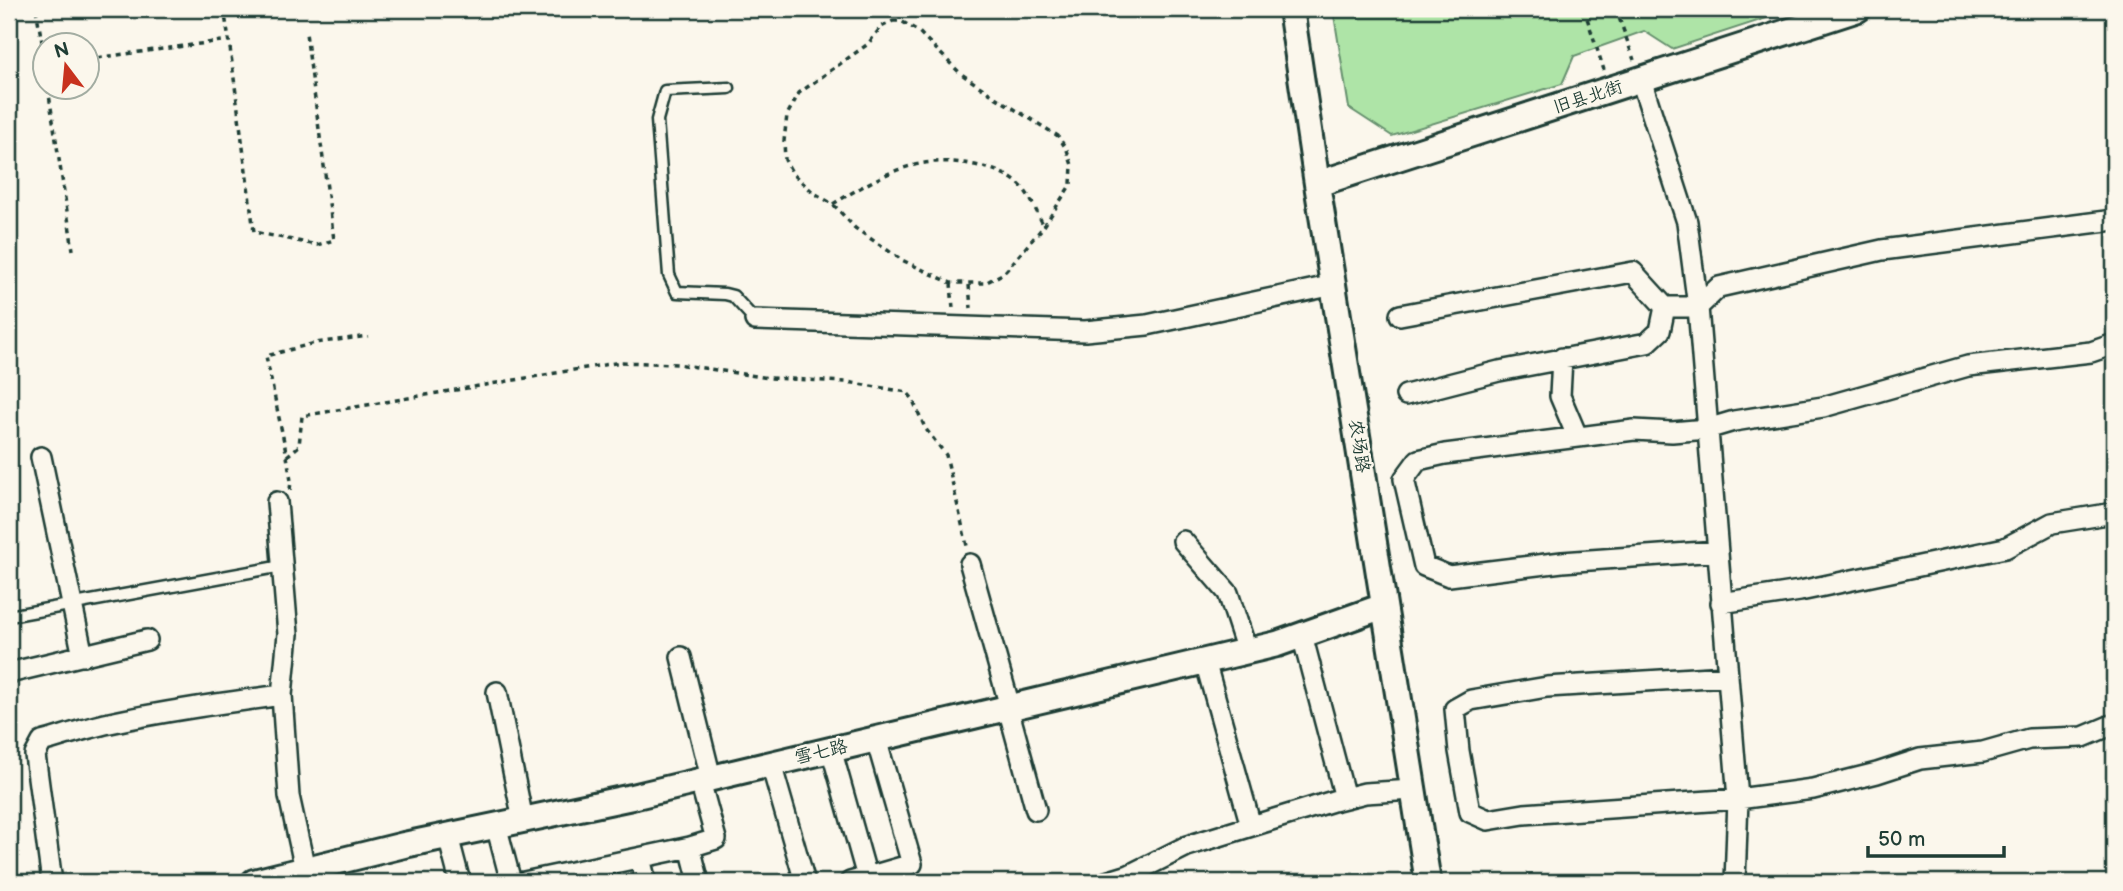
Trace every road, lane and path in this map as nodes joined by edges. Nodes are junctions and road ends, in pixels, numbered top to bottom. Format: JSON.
{"nodes":[{"id":1,"x":36,"y":9,"type":"edge"},
{"id":2,"x":224,"y":9,"type":"edge"},
{"id":3,"x":1291,"y":9,"type":"edge"},
{"id":4,"x":1584,"y":9,"type":"edge"},
{"id":5,"x":1616,"y":9,"type":"edge"},
{"id":6,"x":1858,"y":9,"type":"edge"},
{"id":7,"x":40,"y":32,"type":"edge"},
{"id":8,"x":306,"y":33,"type":"dead end"},
{"id":9,"x":229,"y":40,"type":"junction"},
{"id":10,"x":102,"y":57,"type":"edge"},
{"id":11,"x":1642,"y":80,"type":"junction"},
{"id":12,"x":729,"y":88,"type":"dead end"},
{"id":13,"x":1611,"y":90,"type":"junction"},
{"id":14,"x":50,"y":102,"type":"edge"},
{"id":15,"x":1317,"y":184,"type":"junction"},
{"id":16,"x":833,"y":204,"type":"junction"},
{"id":17,"x":2114,"y":220,"type":"edge"},
{"id":18,"x":1044,"y":226,"type":"junction"},
{"id":19,"x":73,"y":250,"type":"dead end"},
{"id":20,"x":951,"y":283,"type":"junction"},
{"id":21,"x":969,"y":284,"type":"junction"},
{"id":22,"x":1334,"y":285,"type":"junction"},
{"id":23,"x":1665,"y":307,"type":"junction"},
{"id":24,"x":1698,"y":307,"type":"junction"},
{"id":25,"x":1400,"y":315,"type":"dead end"},
{"id":26,"x":755,"y":320,"type":"joint"},
{"id":27,"x":963,"y":327,"type":"junction"},
{"id":28,"x":368,"y":336,"type":"dead end"},
{"id":29,"x":2114,"y":344,"type":"edge"},
{"id":30,"x":1562,"y":358,"type":"junction"},
{"id":31,"x":1406,"y":395,"type":"dead end"},
{"id":32,"x":1707,"y":429,"type":"junction"},
{"id":33,"x":1577,"y":436,"type":"junction"},
{"id":34,"x":287,"y":456,"type":"junction"},
{"id":35,"x":41,"y":457,"type":"dead end"},
{"id":36,"x":277,"y":502,"type":"joint"},
{"id":37,"x":2114,"y":513,"type":"edge"},
{"id":38,"x":1183,"y":541,"type":"dead end"},
{"id":39,"x":1717,"y":551,"type":"junction"},
{"id":40,"x":970,"y":564,"type":"joint"},
{"id":41,"x":282,"y":566,"type":"junction"},
{"id":42,"x":1721,"y":603,"type":"junction"},
{"id":43,"x":72,"y":604,"type":"junction"},
{"id":44,"x":1384,"y":606,"type":"junction"},
{"id":45,"x":9,"y":617,"type":"edge"},
{"id":46,"x":1301,"y":635,"type":"junction"},
{"id":47,"x":147,"y":640,"type":"dead end"},
{"id":48,"x":1247,"y":651,"type":"junction"},
{"id":49,"x":83,"y":656,"type":"junction"},
{"id":50,"x":681,"y":657,"type":"dead end"},
{"id":51,"x":1205,"y":661,"type":"junction"},
{"id":52,"x":9,"y":673,"type":"edge"},
{"id":53,"x":1727,"y":676,"type":"junction"},
{"id":54,"x":496,"y":692,"type":"dead end"},
{"id":55,"x":282,"y":695,"type":"junction"},
{"id":56,"x":1009,"y":707,"type":"junction"},
{"id":57,"x":2114,"y":724,"type":"edge"},
{"id":58,"x":876,"y":739,"type":"junction"},
{"id":59,"x":831,"y":750,"type":"junction"},
{"id":60,"x":771,"y":764,"type":"junction"},
{"id":61,"x":706,"y":779,"type":"junction"},
{"id":62,"x":1413,"y":790,"type":"junction"},
{"id":63,"x":1345,"y":798,"type":"junction"},
{"id":64,"x":1738,"y":799,"type":"junction"},
{"id":65,"x":1036,"y":810,"type":"dead end"},
{"id":66,"x":523,"y":820,"type":"junction"},
{"id":67,"x":496,"y":825,"type":"junction"},
{"id":68,"x":1251,"y":827,"type":"junction"},
{"id":69,"x":448,"y":836,"type":"junction"},
{"id":70,"x":690,"y":847,"type":"junction"},
{"id":71,"x":640,"y":858,"type":"junction"},
{"id":72,"x":305,"y":869,"type":"junction"},
{"id":73,"x":560,"y":878,"type":"edge"},
{"id":74,"x":859,"y":880,"type":"edge"},
{"id":75,"x":52,"y":882,"type":"edge"},
{"id":76,"x":254,"y":882,"type":"edge"},
{"id":77,"x":460,"y":882,"type":"edge"},
{"id":78,"x":511,"y":882,"type":"edge"},
{"id":79,"x":524,"y":882,"type":"edge"},
{"id":80,"x":646,"y":882,"type":"edge"},
{"id":81,"x":699,"y":882,"type":"edge"},
{"id":82,"x":805,"y":882,"type":"edge"},
{"id":83,"x":1105,"y":882,"type":"edge"},
{"id":84,"x":1428,"y":882,"type":"edge"},
{"id":85,"x":1735,"y":882,"type":"edge"}],
"edges":[{"from":1,"to":7,"type":"path"},
{"from":2,"to":9,"type":"path"},
{"from":3,"to":15,"type":"street","name":"农场路"},
{"from":4,"to":13,"type":"path"},
{"from":5,"to":11,"type":"path"},
{"from":6,"to":11,"type":"street","name":"旧县北街"},
{"from":8,"to":9,"type":"path"},
{"from":9,"to":10,"type":"path"},
{"from":11,"to":13,"type":"street","name":"旧县北街"},
{"from":11,"to":24,"type":"street"},
{"from":12,"to":26,"type":"lane"},
{"from":13,"to":15,"type":"street","name":"旧县北街"},
{"from":14,"to":19,"type":"path"},
{"from":15,"to":22,"type":"street","name":"农场路"},
{"from":16,"to":18,"type":"path"},
{"from":16,"to":18,"type":"path"},
{"from":16,"to":20,"type":"path"},
{"from":17,"to":24,"type":"street"},
{"from":18,"to":21,"type":"path"},
{"from":20,"to":21,"type":"path"},
{"from":20,"to":27,"type":"path"},
{"from":21,"to":27,"type":"path"},
{"from":22,"to":27,"type":"street"},
{"from":22,"to":44,"type":"street","name":"农场路"},
{"from":23,"to":24,"type":"street"},
{"from":23,"to":25,"type":"street"},
{"from":23,"to":30,"type":"street"},
{"from":24,"to":32,"type":"street"},
{"from":26,"to":27,"type":"street"},
{"from":28,"to":34,"type":"path"},
{"from":29,"to":32,"type":"street"},
{"from":30,"to":31,"type":"street"},
{"from":30,"to":33,"type":"street"},
{"from":32,"to":33,"type":"street"},
{"from":32,"to":39,"type":"street"},
{"from":33,"to":39,"type":"street"},
{"from":34,"to":36,"type":"path"},
{"from":34,"to":40,"type":"path"},
{"from":35,"to":43,"type":"street"},
{"from":36,"to":41,"type":"street"},
{"from":37,"to":42,"type":"street"},
{"from":38,"to":48,"type":"street"},
{"from":39,"to":42,"type":"street"},
{"from":40,"to":56,"type":"street"},
{"from":41,"to":43,"type":"lane"},
{"from":41,"to":55,"type":"street"},
{"from":42,"to":53,"type":"street"},
{"from":43,"to":45,"type":"lane"},
{"from":43,"to":49,"type":"street"},
{"from":44,"to":46,"type":"street","name":"雪七路"},
{"from":44,"to":62,"type":"street","name":"农场路"},
{"from":46,"to":48,"type":"street","name":"雪七路"},
{"from":46,"to":63,"type":"street"},
{"from":47,"to":49,"type":"street"},
{"from":48,"to":51,"type":"street","name":"雪七路"},
{"from":49,"to":52,"type":"street"},
{"from":50,"to":61,"type":"street"},
{"from":51,"to":56,"type":"street","name":"雪七路"},
{"from":51,"to":68,"type":"street"},
{"from":53,"to":64,"type":"street"},
{"from":53,"to":64,"type":"street"},
{"from":54,"to":66,"type":"street"},
{"from":55,"to":72,"type":"street"},
{"from":55,"to":75,"type":"street"},
{"from":56,"to":58,"type":"street","name":"雪七路"},
{"from":56,"to":65,"type":"street"},
{"from":57,"to":64,"type":"street"},
{"from":58,"to":59,"type":"street","name":"雪七路"},
{"from":58,"to":74,"type":"street"},
{"from":59,"to":60,"type":"street","name":"雪七路"},
{"from":59,"to":74,"type":"street"},
{"from":60,"to":61,"type":"street","name":"雪七路"},
{"from":60,"to":82,"type":"street"},
{"from":61,"to":66,"type":"street","name":"雪七路"},
{"from":61,"to":70,"type":"street"},
{"from":62,"to":63,"type":"street"},
{"from":62,"to":84,"type":"street","name":"农场路"},
{"from":63,"to":68,"type":"street"},
{"from":64,"to":85,"type":"street"},
{"from":66,"to":67,"type":"street","name":"雪七路"},
{"from":67,"to":69,"type":"street","name":"雪七路"},
{"from":67,"to":78,"type":"street"},
{"from":68,"to":83,"type":"street"},
{"from":69,"to":72,"type":"street","name":"雪七路"},
{"from":69,"to":77,"type":"street"},
{"from":70,"to":71,"type":"street"},
{"from":70,"to":81,"type":"street"},
{"from":71,"to":73,"type":"street"},
{"from":71,"to":80,"type":"street"},
{"from":72,"to":76,"type":"street","name":"雪七路"},
{"from":73,"to":79,"type":"street"}]}
